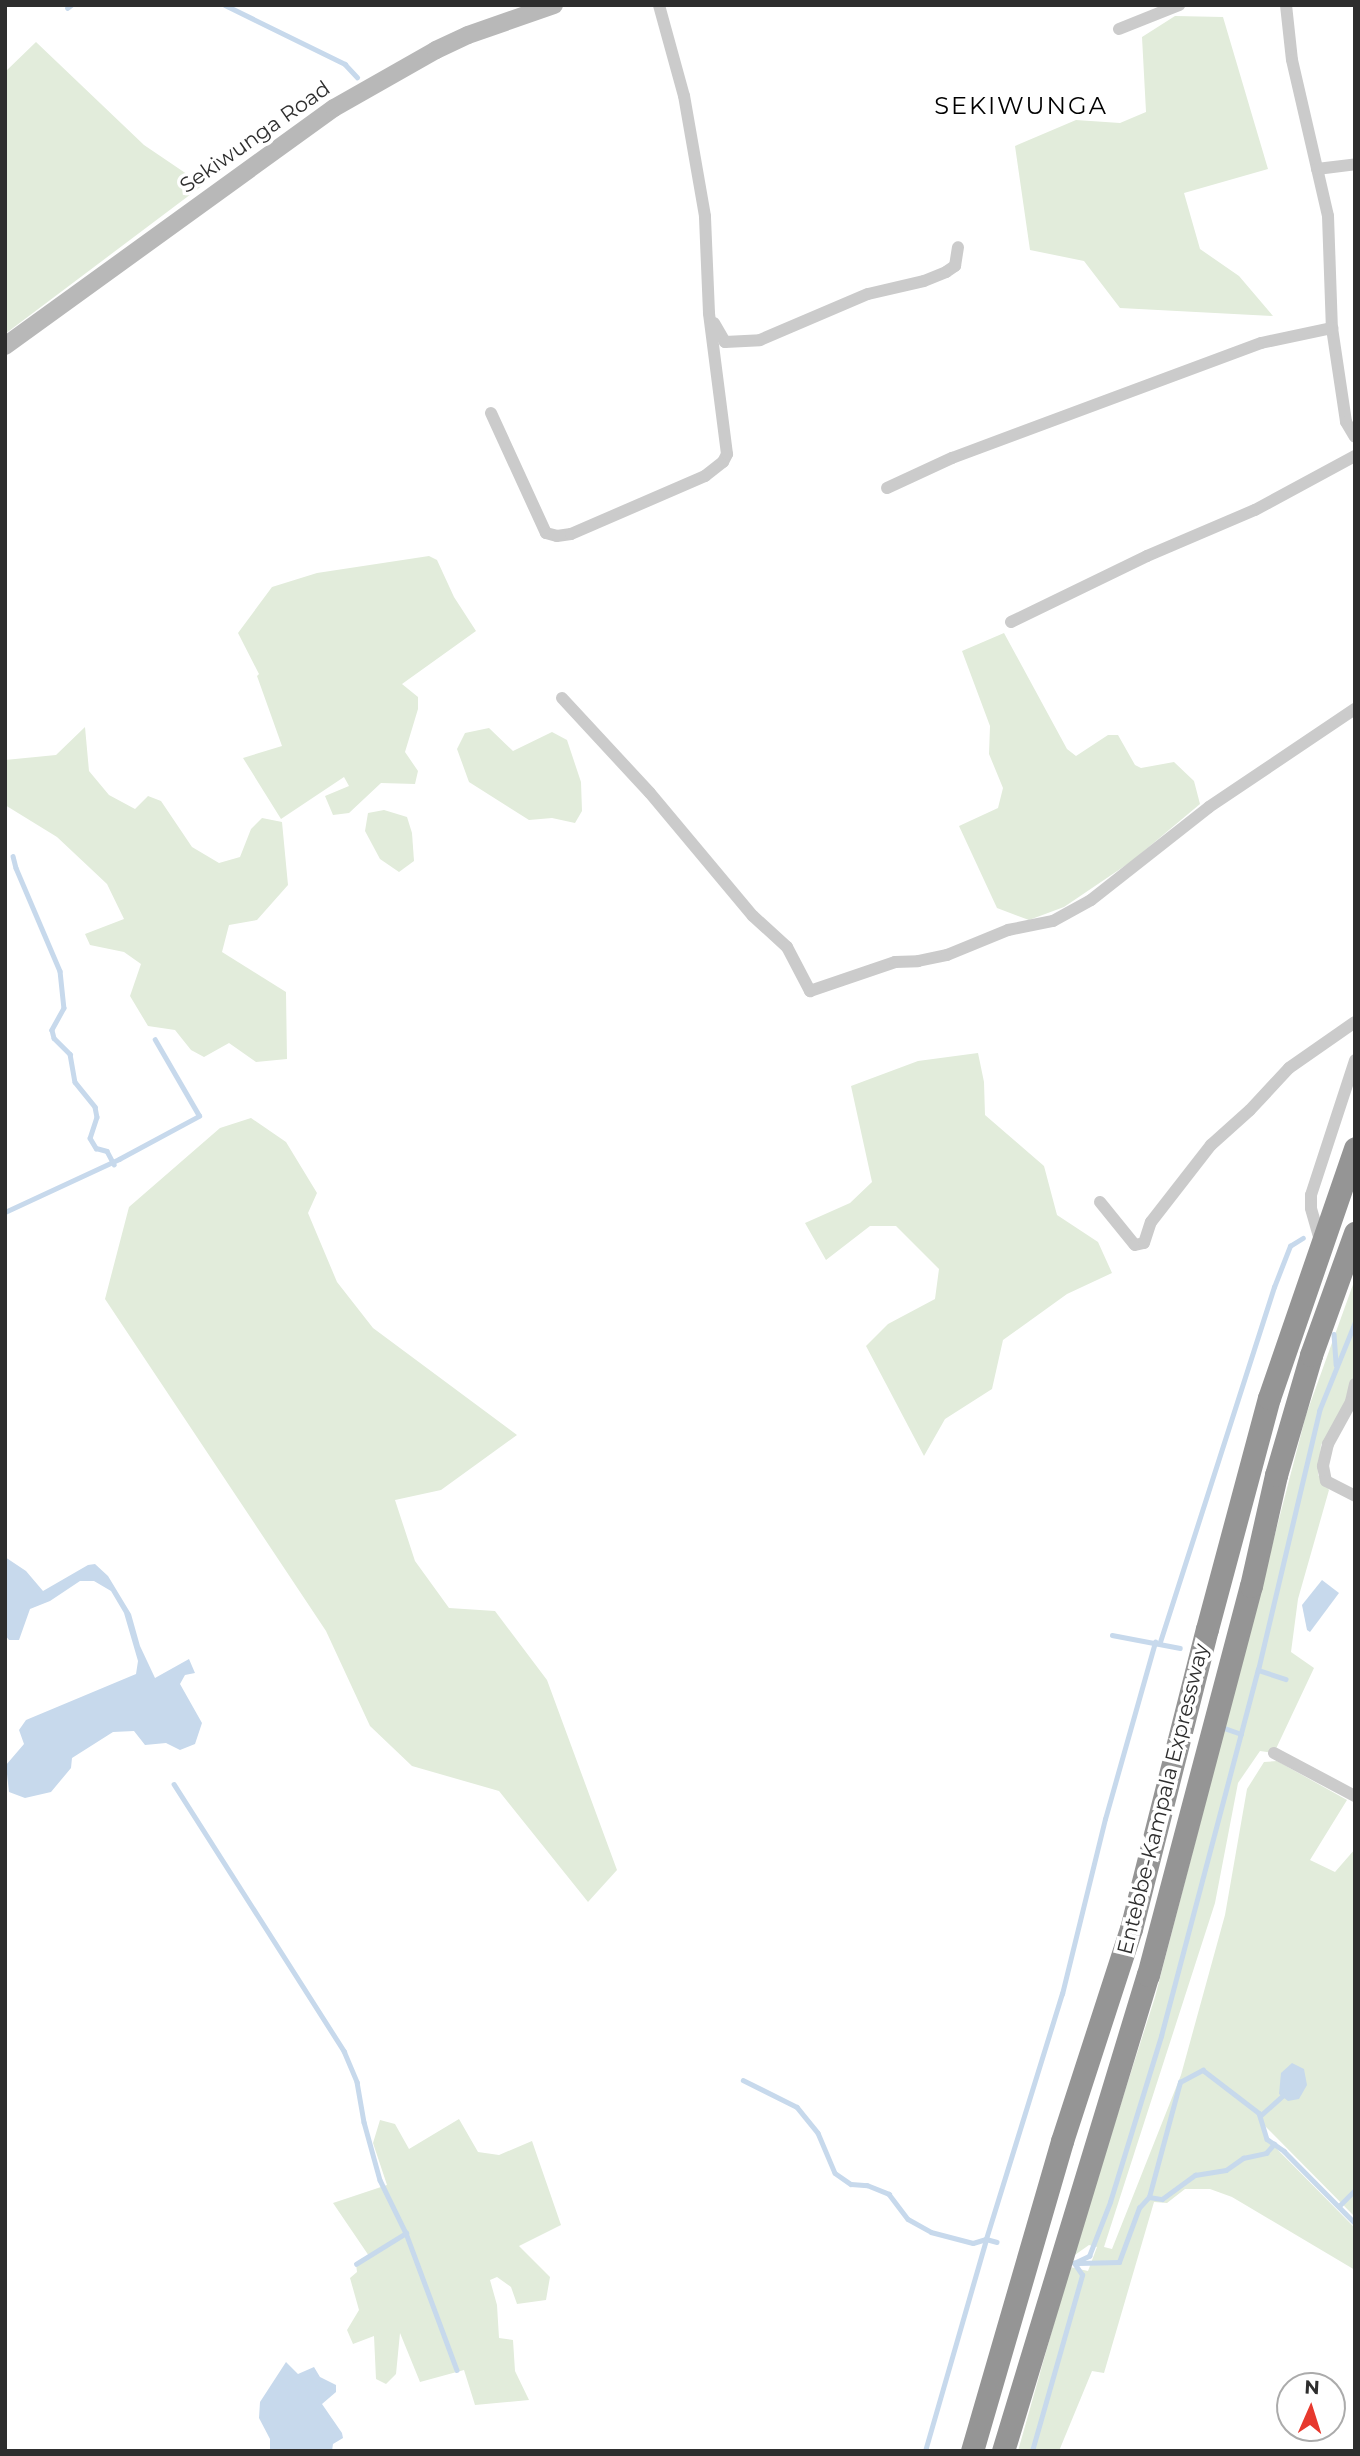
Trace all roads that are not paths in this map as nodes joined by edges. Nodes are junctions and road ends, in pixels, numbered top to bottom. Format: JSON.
{"nodes":[{"id":1,"x":554,"y":5,"type":"edge"},
{"id":2,"x":659,"y":5,"type":"edge"},
{"id":3,"x":1179,"y":5,"type":"edge"},
{"id":4,"x":1286,"y":5,"type":"edge"},
{"id":5,"x":1119,"y":29,"type":"dead end"},
{"id":6,"x":1355,"y":164,"type":"edge"},
{"id":7,"x":1317,"y":169,"type":"junction"},
{"id":8,"x":958,"y":247,"type":"dead end"},
{"id":9,"x":709,"y":313,"type":"junction"},
{"id":10,"x":1332,"y":328,"type":"junction"},
{"id":11,"x":5,"y":346,"type":"edge"},
{"id":12,"x":491,"y":412,"type":"dead end"},
{"id":13,"x":1346,"y":422,"type":"junction"},
{"id":14,"x":1355,"y":437,"type":"edge"},
{"id":15,"x":1355,"y":456,"type":"edge"},
{"id":16,"x":887,"y":488,"type":"dead end"},
{"id":17,"x":1011,"y":622,"type":"dead end"},
{"id":18,"x":562,"y":698,"type":"dead end"},
{"id":19,"x":1355,"y":709,"type":"edge"},
{"id":20,"x":1355,"y":1022,"type":"edge"},
{"id":21,"x":1355,"y":1060,"type":"edge"},
{"id":22,"x":1355,"y":1148,"type":"edge"},
{"id":23,"x":1100,"y":1202,"type":"dead end"},
{"id":24,"x":1355,"y":1233,"type":"edge"},
{"id":25,"x":1321,"y":1243,"type":"junction"},
{"id":26,"x":1355,"y":1384,"type":"edge"},
{"id":27,"x":1355,"y":1496,"type":"edge"},
{"id":28,"x":1274,"y":1753,"type":"dead end"},
{"id":29,"x":1355,"y":1796,"type":"edge"},
{"id":30,"x":972,"y":2451,"type":"edge"},
{"id":31,"x":1003,"y":2451,"type":"edge"}],
"edges":[{"from":1,"to":11,"type":"main road","name":"Sekiwunga Road"},
{"from":2,"to":9,"type":"street"},
{"from":3,"to":5,"type":"street"},
{"from":4,"to":7,"type":"street"},
{"from":6,"to":7,"type":"street"},
{"from":7,"to":10,"type":"street"},
{"from":8,"to":9,"type":"street"},
{"from":9,"to":12,"type":"street"},
{"from":10,"to":13,"type":"street"},
{"from":10,"to":16,"type":"street"},
{"from":13,"to":14,"type":"street"},
{"from":13,"to":15,"type":"street"},
{"from":15,"to":17,"type":"street"},
{"from":18,"to":19,"type":"street"},
{"from":20,"to":23,"type":"street"},
{"from":21,"to":25,"type":"street"},
{"from":22,"to":25,"type":"highway","name":"Entebbe-Kampala Expressway"},
{"from":24,"to":31,"type":"highway","name":"Entebbe-Kampala Expressway"},
{"from":25,"to":30,"type":"highway","name":"Entebbe-Kampala Expressway"},
{"from":26,"to":27,"type":"street"},
{"from":28,"to":29,"type":"street"}]}
